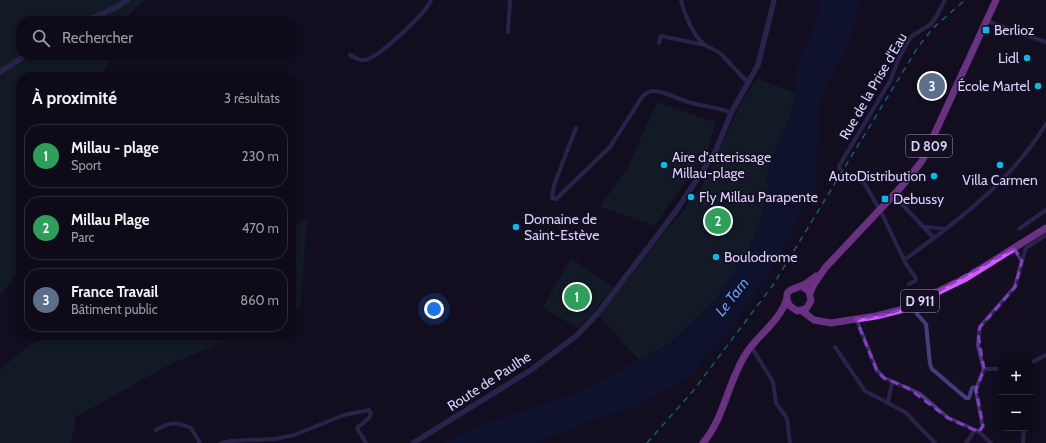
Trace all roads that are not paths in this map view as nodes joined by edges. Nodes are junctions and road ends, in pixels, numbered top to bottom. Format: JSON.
{"nodes":[{"id":1,"x":127,"y":0,"type":"edge"},
{"id":2,"x":430,"y":0,"type":"edge"},
{"id":3,"x":510,"y":0,"type":"edge"},
{"id":4,"x":681,"y":0,"type":"edge"},
{"id":5,"x":774,"y":0,"type":"edge"},
{"id":6,"x":945,"y":0,"type":"edge"},
{"id":7,"x":996,"y":0,"type":"edge"},
{"id":8,"x":98,"y":16,"type":"edge"},
{"id":9,"x":987,"y":21,"type":"junction"},
{"id":10,"x":508,"y":32,"type":"dead end"},
{"id":11,"x":1046,"y":42,"type":"edge"},
{"id":12,"x":659,"y":43,"type":"dead end"},
{"id":13,"x":705,"y":46,"type":"junction"},
{"id":14,"x":350,"y":56,"type":"dead end"},
{"id":15,"x":18,"y":60,"type":"edge"},
{"id":16,"x":0,"y":72,"type":"edge"},
{"id":17,"x":750,"y":83,"type":"junction"},
{"id":18,"x":731,"y":113,"type":"junction"},
{"id":19,"x":1046,"y":124,"type":"edge"},
{"id":20,"x":576,"y":128,"type":"dead end"},
{"id":21,"x":840,"y":169,"type":"dead end"},
{"id":22,"x":848,"y":174,"type":"tunnel mouth"},
{"id":23,"x":894,"y":196,"type":"junction"},
{"id":24,"x":880,"y":210,"type":"junction"},
{"id":25,"x":1046,"y":210,"type":"edge"},
{"id":26,"x":926,"y":227,"type":"junction"},
{"id":27,"x":1046,"y":228,"type":"edge"},
{"id":28,"x":945,"y":230,"type":"junction"},
{"id":29,"x":1019,"y":230,"type":"dead end"},
{"id":30,"x":1046,"y":235,"type":"edge"},
{"id":31,"x":934,"y":238,"type":"junction"},
{"id":32,"x":1014,"y":248,"type":"junction"},
{"id":33,"x":904,"y":260,"type":"junction"},
{"id":34,"x":1022,"y":261,"type":"junction"},
{"id":35,"x":825,"y":268,"type":"junction"},
{"id":36,"x":909,"y":284,"type":"dead end"},
{"id":37,"x":801,"y":286,"type":"junction"},
{"id":38,"x":810,"y":293,"type":"junction"},
{"id":39,"x":787,"y":298,"type":"junction"},
{"id":40,"x":927,"y":303,"type":"dead end"},
{"id":41,"x":810,"y":305,"type":"junction"},
{"id":42,"x":798,"y":310,"type":"junction"},
{"id":43,"x":856,"y":319,"type":"junction"},
{"id":44,"x":775,"y":321,"type":"junction"},
{"id":45,"x":822,"y":321,"type":"junction"},
{"id":46,"x":751,"y":346,"type":"junction"},
{"id":47,"x":835,"y":347,"type":"dead end"},
{"id":48,"x":1046,"y":355,"type":"edge"},
{"id":49,"x":1034,"y":361,"type":"edge"},
{"id":50,"x":984,"y":369,"type":"junction"},
{"id":51,"x":998,"y":369,"type":"edge"},
{"id":52,"x":892,"y":383,"type":"junction"},
{"id":53,"x":977,"y":387,"type":"junction"},
{"id":54,"x":888,"y":402,"type":"junction"},
{"id":55,"x":156,"y":430,"type":"dead end"},
{"id":56,"x":977,"y":431,"type":"junction"},
{"id":57,"x":1024,"y":431,"type":"edge"},
{"id":58,"x":200,"y":443,"type":"edge"},
{"id":59,"x":221,"y":443,"type":"edge"},
{"id":60,"x":366,"y":443,"type":"edge"},
{"id":61,"x":413,"y":443,"type":"edge"},
{"id":62,"x":703,"y":443,"type":"edge"},
{"id":63,"x":790,"y":443,"type":"edge"},
{"id":64,"x":935,"y":443,"type":"edge"},
{"id":65,"x":966,"y":443,"type":"edge"},
{"id":66,"x":991,"y":443,"type":"edge"},
{"id":67,"x":1023,"y":443,"type":"edge"}],
"edges":[{"from":1,"to":8,"type":"street"},
{"from":2,"to":14,"type":"street"},
{"from":3,"to":10,"type":"street"},
{"from":4,"to":13,"type":"street"},
{"from":5,"to":17,"type":"street","name":"Route de Paulhe"},
{"from":6,"to":21,"type":"street","name":"Rue de la Prise d'Eau"},
{"from":7,"to":9,"type":"main road","number":"D 809"},
{"from":9,"to":11,"type":"street"},
{"from":9,"to":23,"type":"main road","number":"D 809"},
{"from":12,"to":13,"type":"street"},
{"from":13,"to":17,"type":"street"},
{"from":15,"to":16,"type":"street"},
{"from":17,"to":18,"type":"street","name":"Route de Paulhe"},
{"from":18,"to":20,"type":"street"},
{"from":18,"to":61,"type":"street","name":"Route de Paulhe"},
{"from":19,"to":28,"type":"street"},
{"from":22,"to":24,"type":"street"},
{"from":23,"to":24,"type":"main road","number":"D 809"},
{"from":23,"to":26,"type":"street"},
{"from":24,"to":33,"type":"street"},
{"from":24,"to":35,"type":"main road","number":"D 809"},
{"from":25,"to":29,"type":"street"},
{"from":26,"to":28,"type":"street"},
{"from":26,"to":31,"type":"street"},
{"from":27,"to":32,"type":"main road","number":"D 911"},
{"from":28,"to":31,"type":"street"},
{"from":30,"to":34,"type":"street"},
{"from":31,"to":33,"type":"street"},
{"from":32,"to":34,"type":"street"},
{"from":32,"to":43,"type":"main road","number":"D 911"},
{"from":33,"to":36,"type":"street"},
{"from":34,"to":50,"type":"street"},
{"from":35,"to":37,"type":"main road","number":"D 809"},
{"from":35,"to":38,"type":"main road","number":"D 809"},
{"from":37,"to":38,"type":"main road"},
{"from":37,"to":39,"type":"main road"},
{"from":38,"to":41,"type":"main road"},
{"from":39,"to":42,"type":"main road"},
{"from":39,"to":44,"type":"main road"},
{"from":40,"to":53,"type":"street"},
{"from":41,"to":42,"type":"main road"},
{"from":41,"to":45,"type":"main road"},
{"from":42,"to":44,"type":"main road"},
{"from":42,"to":45,"type":"main road","number":"D 911"},
{"from":43,"to":45,"type":"main road","number":"D 911"},
{"from":43,"to":52,"type":"street"},
{"from":44,"to":46,"type":"main road"},
{"from":46,"to":62,"type":"main road"},
{"from":46,"to":63,"type":"street"},
{"from":47,"to":54,"type":"street"},
{"from":48,"to":49,"type":"street"},
{"from":50,"to":51,"type":"street"},
{"from":50,"to":53,"type":"street"},
{"from":52,"to":54,"type":"street"},
{"from":52,"to":56,"type":"street"},
{"from":53,"to":56,"type":"street"},
{"from":54,"to":64,"type":"street"},
{"from":55,"to":58,"type":"street"},
{"from":56,"to":65,"type":"street"},
{"from":56,"to":66,"type":"street"},
{"from":57,"to":67,"type":"street"},
{"from":59,"to":60,"type":"street"}]}
